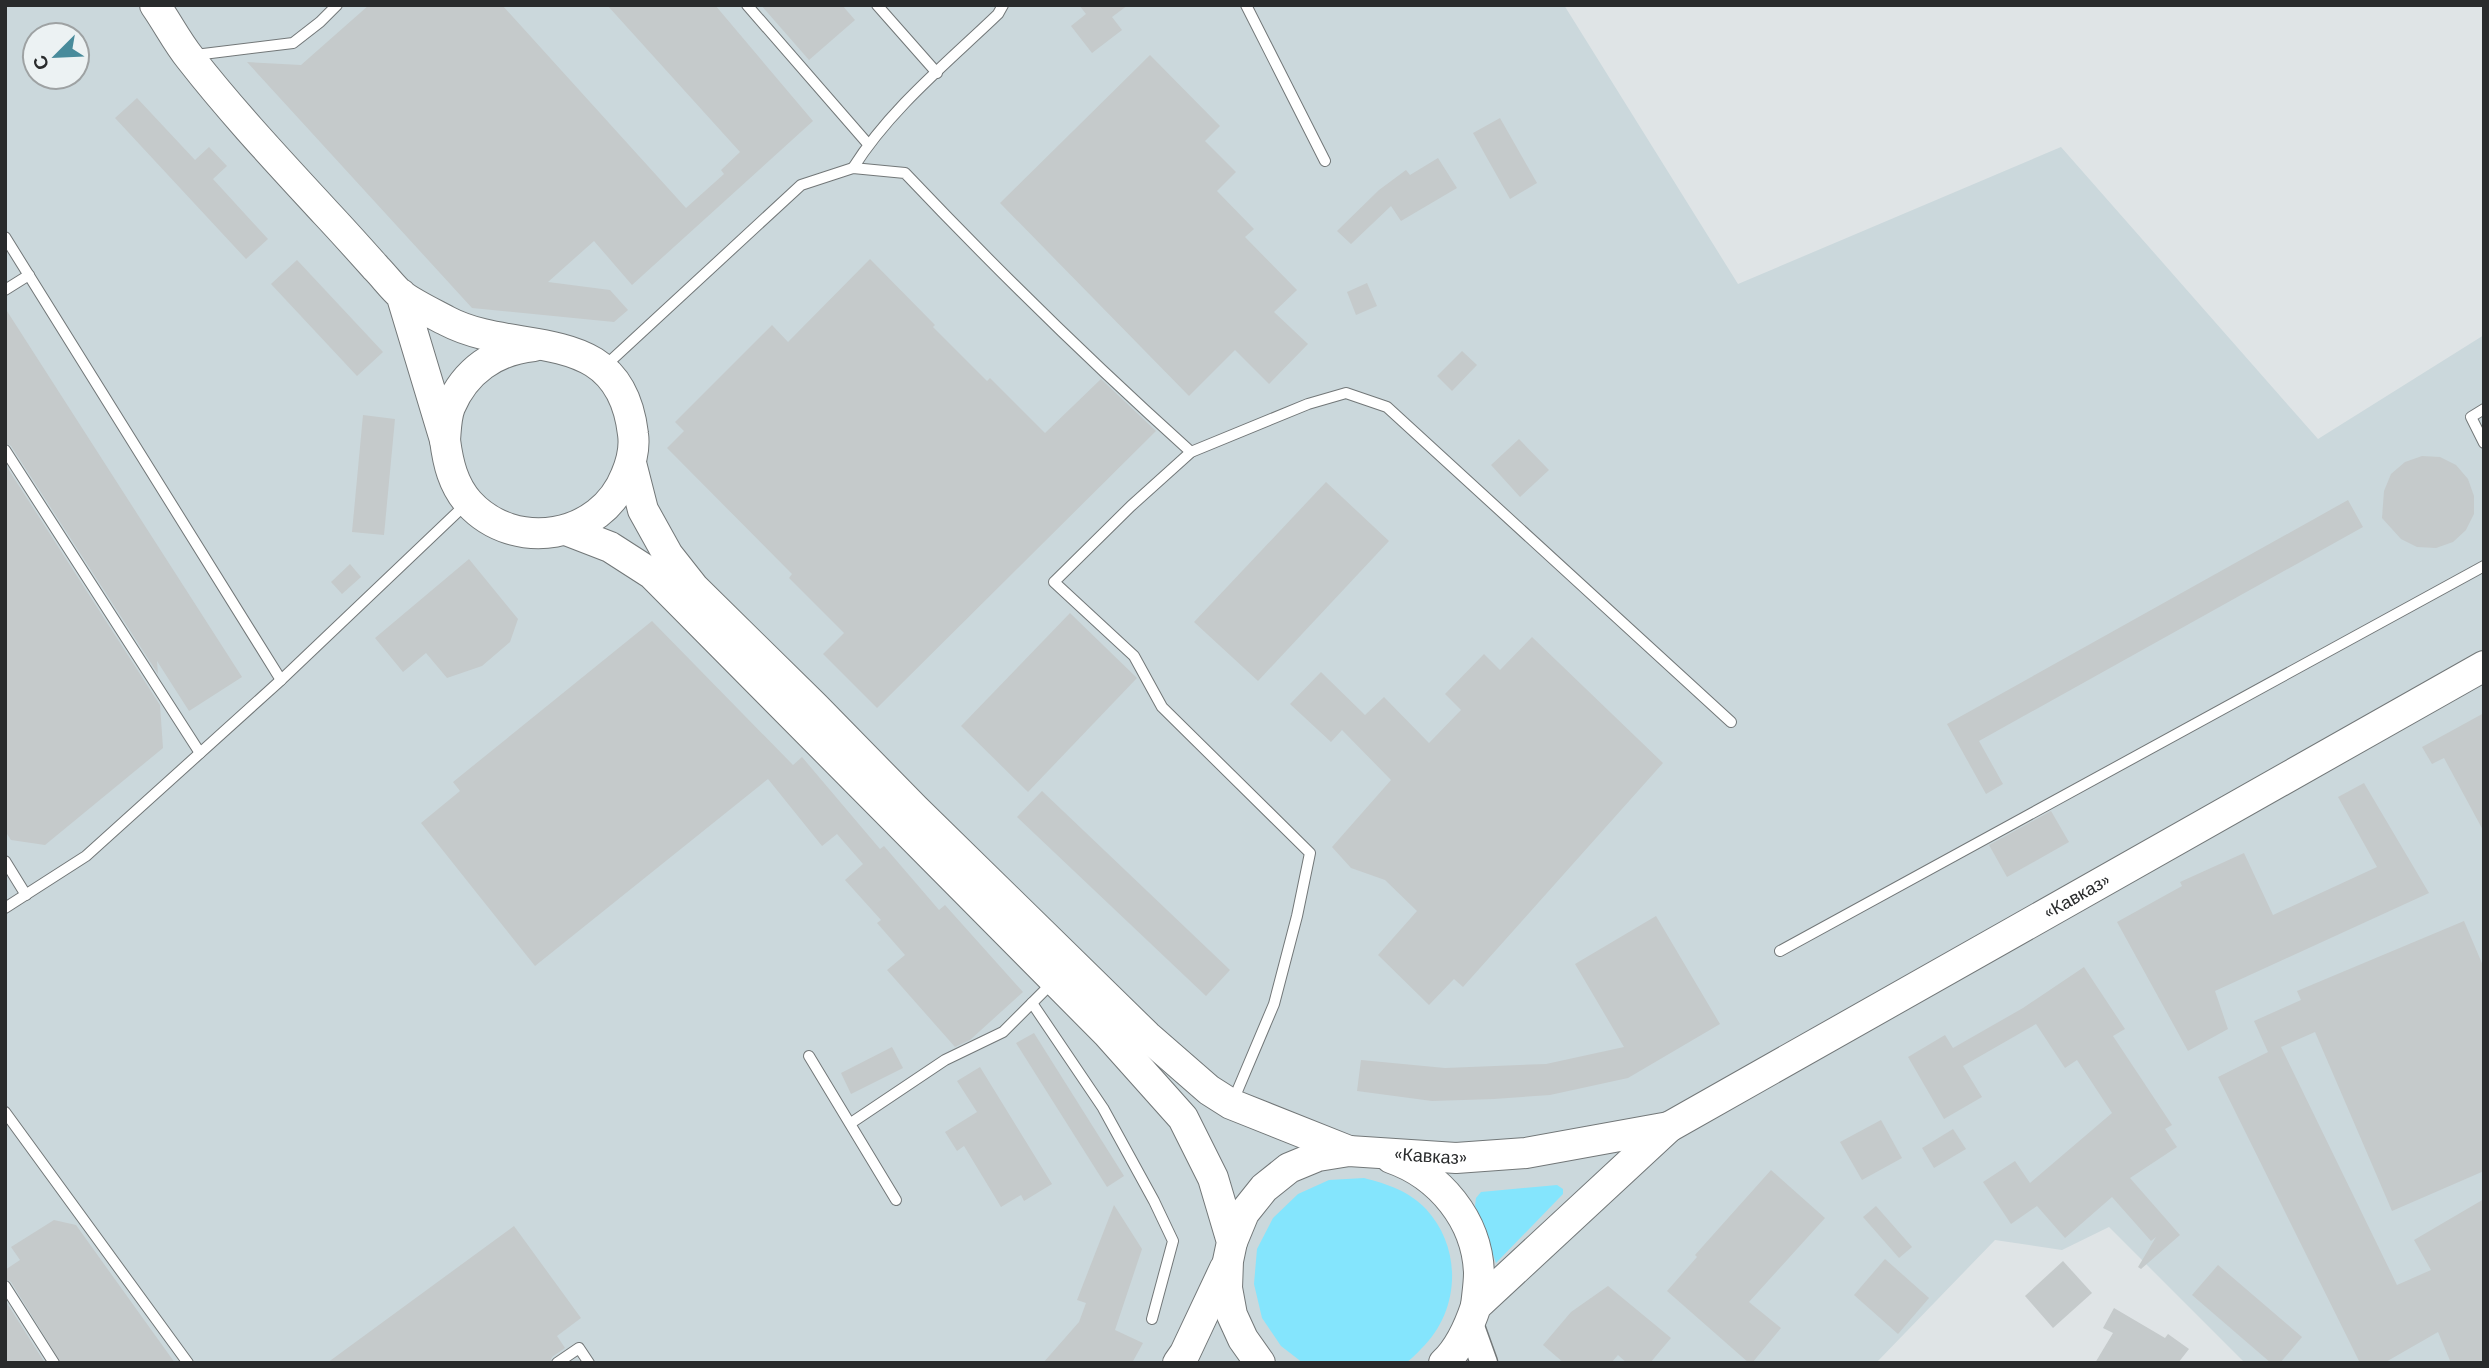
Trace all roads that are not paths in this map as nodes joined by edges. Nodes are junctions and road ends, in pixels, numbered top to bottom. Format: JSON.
{"nodes":[{"id":1,"x":337,"y":5,"type":"edge"},
{"id":2,"x":747,"y":5,"type":"edge"},
{"id":3,"x":877,"y":5,"type":"edge"},
{"id":4,"x":1246,"y":5,"type":"edge"},
{"id":5,"x":997,"y":8,"type":"edge"},
{"id":6,"x":162,"y":12,"type":"edge"},
{"id":7,"x":188,"y":56,"type":"junction"},
{"id":8,"x":937,"y":72,"type":"junction"},
{"id":9,"x":868,"y":144,"type":"junction"},
{"id":10,"x":1325,"y":161,"type":"dead end"},
{"id":11,"x":853,"y":169,"type":"junction"},
{"id":12,"x":5,"y":237,"type":"edge"},
{"id":13,"x":29,"y":275,"type":"junction"},
{"id":14,"x":5,"y":290,"type":"edge"},
{"id":15,"x":401,"y":294,"type":"junction"},
{"id":16,"x":545,"y":345,"type":"junction"},
{"id":17,"x":602,"y":369,"type":"junction"},
{"id":18,"x":2484,"y":409,"type":"edge"},
{"id":19,"x":445,"y":440,"type":"junction"},
{"id":20,"x":2484,"y":443,"type":"edge"},
{"id":21,"x":5,"y":450,"type":"edge"},
{"id":22,"x":1191,"y":452,"type":"junction"},
{"id":23,"x":631,"y":463,"type":"junction"},
{"id":24,"x":468,"y":502,"type":"junction"},
{"id":25,"x":566,"y":530,"type":"junction"},
{"id":26,"x":2484,"y":566,"type":"edge"},
{"id":27,"x":2484,"y":666,"type":"edge"},
{"id":28,"x":281,"y":680,"type":"junction"},
{"id":29,"x":1731,"y":722,"type":"dead end"},
{"id":30,"x":200,"y":754,"type":"junction"},
{"id":31,"x":5,"y":861,"type":"edge"},
{"id":32,"x":26,"y":895,"type":"junction"},
{"id":33,"x":5,"y":908,"type":"edge"},
{"id":34,"x":1780,"y":951,"type":"dead end"},
{"id":35,"x":1055,"y":980,"type":"junction"},
{"id":36,"x":1032,"y":1003,"type":"junction"},
{"id":37,"x":809,"y":1056,"type":"dead end"},
{"id":38,"x":1231,"y":1104,"type":"junction"},
{"id":39,"x":5,"y":1112,"type":"edge"},
{"id":40,"x":850,"y":1123,"type":"junction"},
{"id":41,"x":1669,"y":1127,"type":"junction"},
{"id":42,"x":1363,"y":1152,"type":"junction"},
{"id":43,"x":896,"y":1200,"type":"dead end"},
{"id":44,"x":1230,"y":1251,"type":"junction"},
{"id":45,"x":5,"y":1286,"type":"edge"},
{"id":46,"x":1473,"y":1315,"type":"junction"},
{"id":47,"x":1152,"y":1320,"type":"dead end"},
{"id":48,"x":54,"y":1363,"type":"edge"},
{"id":49,"x":188,"y":1363,"type":"edge"},
{"id":50,"x":557,"y":1363,"type":"edge"},
{"id":51,"x":589,"y":1363,"type":"edge"},
{"id":52,"x":1178,"y":1363,"type":"edge"},
{"id":53,"x":1260,"y":1363,"type":"edge"},
{"id":54,"x":1444,"y":1363,"type":"edge"},
{"id":55,"x":1484,"y":1363,"type":"edge"}],
"edges":[{"from":1,"to":7,"type":"lane"},
{"from":2,"to":9,"type":"lane"},
{"from":3,"to":8,"type":"lane"},
{"from":4,"to":10,"type":"lane"},
{"from":5,"to":8,"type":"lane"},
{"from":6,"to":7,"type":"main road"},
{"from":7,"to":15,"type":"main road"},
{"from":8,"to":9,"type":"lane"},
{"from":9,"to":11,"type":"lane"},
{"from":11,"to":17,"type":"lane"},
{"from":11,"to":22,"type":"lane"},
{"from":12,"to":13,"type":"lane"},
{"from":13,"to":14,"type":"lane"},
{"from":13,"to":28,"type":"lane"},
{"from":15,"to":16,"type":"main road"},
{"from":15,"to":19,"type":"main road"},
{"from":16,"to":17,"type":"main road"},
{"from":16,"to":19,"type":"main road"},
{"from":17,"to":23,"type":"main road"},
{"from":18,"to":20,"type":"lane"},
{"from":19,"to":24,"type":"main road"},
{"from":21,"to":30,"type":"lane"},
{"from":22,"to":29,"type":"lane"},
{"from":22,"to":38,"type":"lane"},
{"from":23,"to":25,"type":"main road"},
{"from":23,"to":38,"type":"main road"},
{"from":24,"to":25,"type":"main road"},
{"from":24,"to":28,"type":"lane"},
{"from":25,"to":35,"type":"main road"},
{"from":26,"to":34,"type":"lane"},
{"from":27,"to":41,"type":"main road","name":"«Кавказ»"},
{"from":28,"to":30,"type":"lane"},
{"from":30,"to":32,"type":"lane"},
{"from":31,"to":32,"type":"lane"},
{"from":32,"to":33,"type":"lane"},
{"from":35,"to":36,"type":"lane"},
{"from":35,"to":44,"type":"main road"},
{"from":36,"to":40,"type":"lane"},
{"from":36,"to":47,"type":"lane"},
{"from":37,"to":40,"type":"lane"},
{"from":38,"to":42,"type":"main road"},
{"from":39,"to":49,"type":"lane"},
{"from":40,"to":43,"type":"lane"},
{"from":41,"to":42,"type":"main road","name":"«Кавказ»"},
{"from":41,"to":46,"type":"main road","name":"«Кавказ»"},
{"from":42,"to":44,"type":"main road","name":"«Кавказ»"},
{"from":42,"to":46,"type":"main road"},
{"from":44,"to":52,"type":"main road","name":"«Кавказ»"},
{"from":44,"to":53,"type":"main road"},
{"from":45,"to":48,"type":"lane"},
{"from":46,"to":54,"type":"main road","name":"«Кавказ»"},
{"from":46,"to":55,"type":"main road"},
{"from":50,"to":51,"type":"lane"}]}
